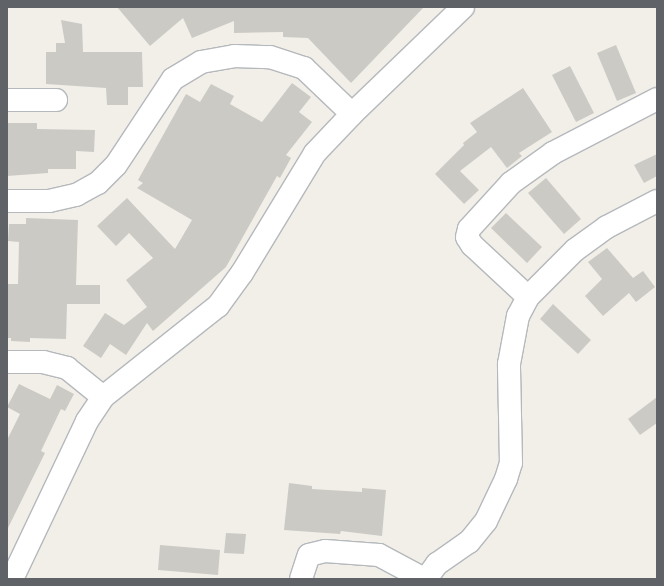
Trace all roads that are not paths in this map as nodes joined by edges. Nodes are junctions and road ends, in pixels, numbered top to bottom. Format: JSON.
{"nodes":[{"id":1,"x":463,"y":7,"type":"edge"},
{"id":2,"x":657,"y":98,"type":"edge"},
{"id":3,"x":7,"y":100,"type":"edge"},
{"id":4,"x":56,"y":100,"type":"dead end"},
{"id":5,"x":352,"y":114,"type":"junction"},
{"id":6,"x":7,"y":200,"type":"edge"},
{"id":7,"x":657,"y":201,"type":"edge"},
{"id":8,"x":528,"y":297,"type":"junction"},
{"id":9,"x":7,"y":362,"type":"edge"},
{"id":10,"x":103,"y":397,"type":"junction"},
{"id":11,"x":12,"y":579,"type":"edge"},
{"id":12,"x":301,"y":579,"type":"edge"},
{"id":13,"x":425,"y":579,"type":"edge"}],
"edges":[{"from":1,"to":5,"type":"lane"},
{"from":2,"to":8,"type":"lane"},
{"from":3,"to":4,"type":"lane"},
{"from":5,"to":6,"type":"lane"},
{"from":5,"to":10,"type":"lane"},
{"from":7,"to":8,"type":"lane"},
{"from":8,"to":13,"type":"lane"},
{"from":9,"to":10,"type":"lane"},
{"from":10,"to":11,"type":"lane"},
{"from":12,"to":13,"type":"lane"}]}
